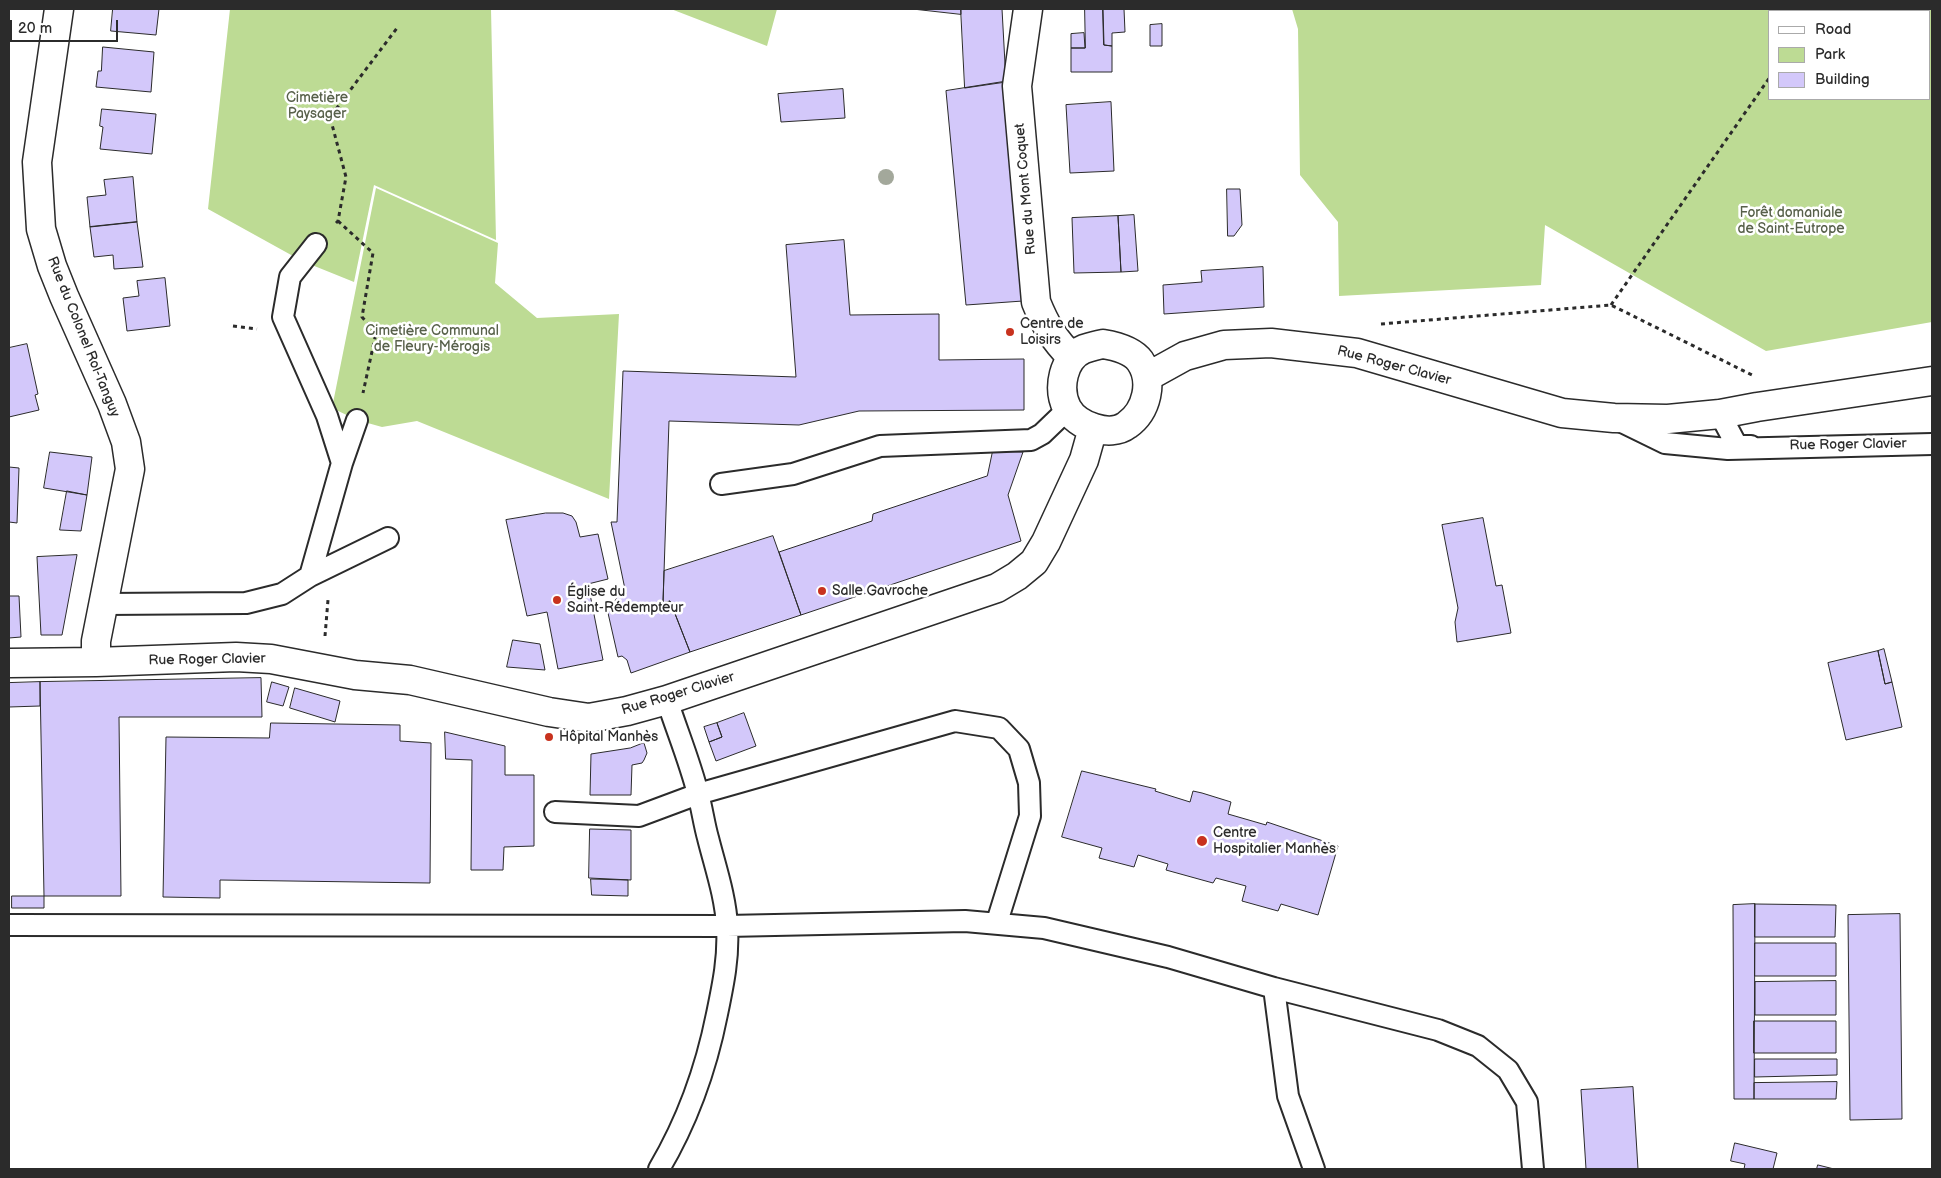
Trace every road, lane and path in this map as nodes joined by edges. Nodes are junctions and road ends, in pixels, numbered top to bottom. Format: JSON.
{"nodes":[{"id":1,"x":59,"y":9,"type":"edge"},
{"id":2,"x":1028,"y":9,"type":"edge"},
{"id":3,"x":397,"y":28,"type":"dead end"},
{"id":4,"x":1768,"y":80,"type":"edge"},
{"id":5,"x":338,"y":221,"type":"junction"},
{"id":6,"x":316,"y":244,"type":"joint"},
{"id":7,"x":1611,"y":305,"type":"junction"},
{"id":8,"x":1375,"y":325,"type":"dead end"},
{"id":9,"x":1072,"y":358,"type":"junction"},
{"id":10,"x":1753,"y":375,"type":"dead end"},
{"id":11,"x":1147,"y":377,"type":"junction"},
{"id":12,"x":1932,"y":381,"type":"edge"},
{"id":13,"x":1068,"y":409,"type":"junction"},
{"id":14,"x":1720,"y":414,"type":"junction"},
{"id":15,"x":1614,"y":418,"type":"junction"},
{"id":16,"x":357,"y":420,"type":"joint"},
{"id":17,"x":1093,"y":428,"type":"junction"},
{"id":18,"x":1932,"y":444,"type":"edge"},
{"id":19,"x":1763,"y":447,"type":"junction"},
{"id":20,"x":342,"y":463,"type":"junction"},
{"id":21,"x":721,"y":484,"type":"dead end"},
{"id":22,"x":388,"y":538,"type":"dead end"},
{"id":23,"x":312,"y":575,"type":"junction"},
{"id":24,"x":104,"y":604,"type":"junction"},
{"id":25,"x":96,"y":662,"type":"junction"},
{"id":26,"x":9,"y":663,"type":"edge"},
{"id":27,"x":319,"y":668,"type":"junction"},
{"id":28,"x":667,"y":700,"type":"junction"},
{"id":29,"x":698,"y":794,"type":"junction"},
{"id":30,"x":555,"y":812,"type":"dead end"},
{"id":31,"x":997,"y":922,"type":"junction"},
{"id":32,"x":9,"y":925,"type":"edge"},
{"id":33,"x":727,"y":926,"type":"junction"},
{"id":34,"x":1274,"y":988,"type":"junction"},
{"id":35,"x":659,"y":1169,"type":"edge"},
{"id":36,"x":1314,"y":1169,"type":"edge"},
{"id":37,"x":1533,"y":1169,"type":"edge"}],
"edges":[{"from":1,"to":24,"type":"street","name":"Rue du Colonel Rol-Tanguy"},
{"from":2,"to":9,"type":"street","name":"Rue du Mont Coquet"},
{"from":3,"to":5,"type":"path"},
{"from":4,"to":7,"type":"path"},
{"from":5,"to":6,"type":"path"},
{"from":5,"to":16,"type":"path"},
{"from":6,"to":20,"type":"lane"},
{"from":7,"to":8,"type":"path"},
{"from":7,"to":10,"type":"path"},
{"from":9,"to":11,"type":"street"},
{"from":9,"to":13,"type":"street"},
{"from":11,"to":15,"type":"street","name":"Rue Roger Clavier"},
{"from":11,"to":17,"type":"street"},
{"from":12,"to":14,"type":"street"},
{"from":13,"to":17,"type":"street"},
{"from":13,"to":21,"type":"lane"},
{"from":14,"to":15,"type":"street","name":"Rue Roger Clavier"},
{"from":14,"to":19,"type":"lane","name":"Rue Roger Clavier"},
{"from":15,"to":19,"type":"lane","name":"Rue Roger Clavier"},
{"from":16,"to":20,"type":"lane"},
{"from":17,"to":28,"type":"street","name":"Rue Roger Clavier"},
{"from":18,"to":19,"type":"lane","name":"Rue Roger Clavier"},
{"from":20,"to":23,"type":"lane"},
{"from":22,"to":23,"type":"lane"},
{"from":23,"to":24,"type":"lane"},
{"from":23,"to":27,"type":"path"},
{"from":24,"to":25,"type":"street","name":"Rue du Colonel Rol-Tanguy"},
{"from":25,"to":26,"type":"street","name":"Rue Roger Clavier"},
{"from":25,"to":27,"type":"street","name":"Rue Roger Clavier"},
{"from":27,"to":28,"type":"street","name":"Rue Roger Clavier"},
{"from":28,"to":29,"type":"lane"},
{"from":29,"to":30,"type":"lane"},
{"from":29,"to":31,"type":"lane"},
{"from":29,"to":33,"type":"lane"},
{"from":31,"to":33,"type":"lane"},
{"from":31,"to":34,"type":"lane"},
{"from":32,"to":33,"type":"lane"},
{"from":33,"to":35,"type":"lane"},
{"from":34,"to":36,"type":"lane"},
{"from":34,"to":37,"type":"lane"}]}
